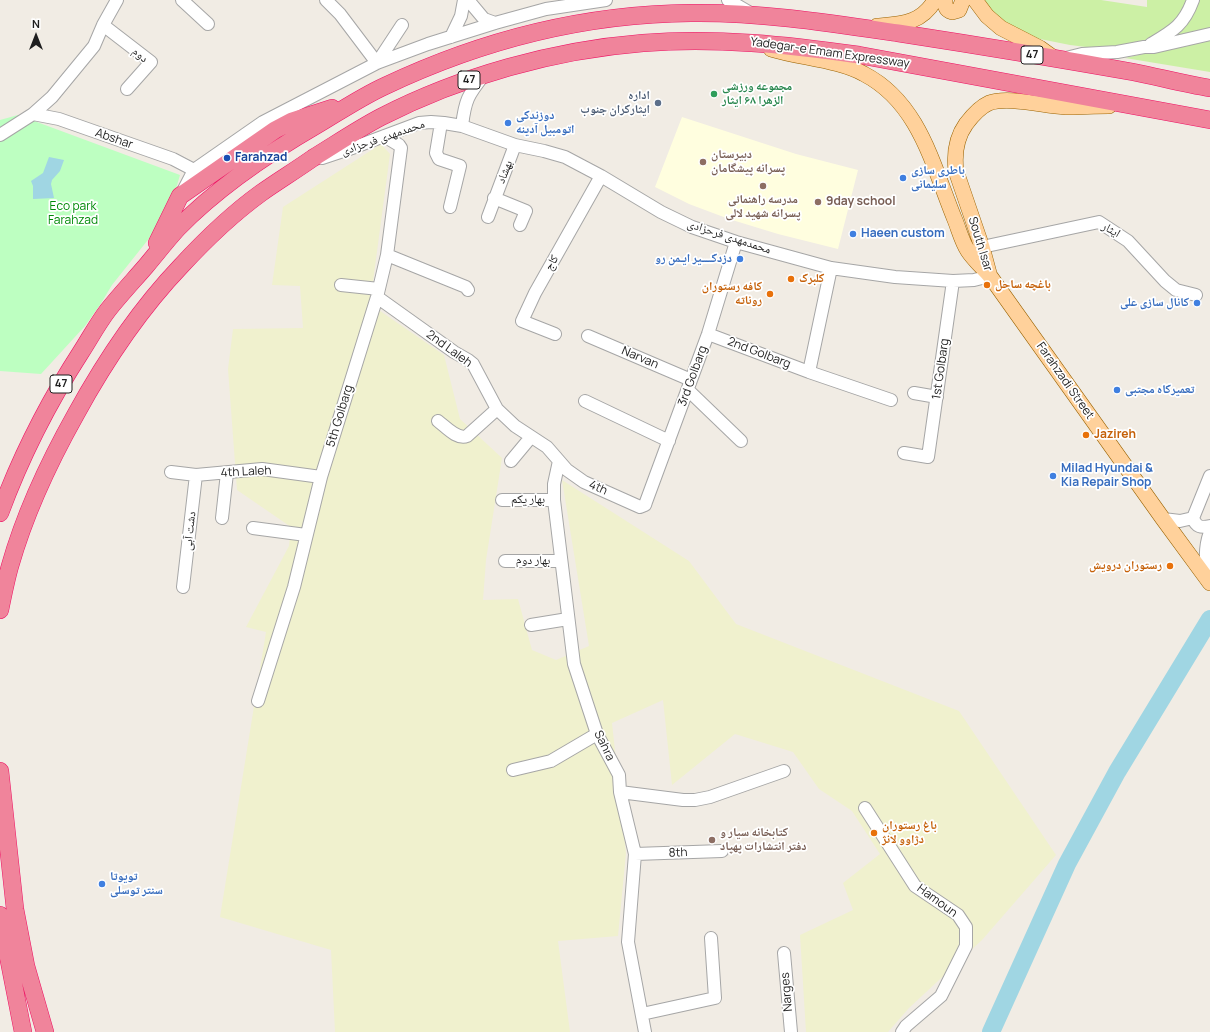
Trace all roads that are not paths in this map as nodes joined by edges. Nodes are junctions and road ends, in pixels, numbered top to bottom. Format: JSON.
{"nodes":[{"id":1,"x":117,"y":0,"type":"edge"},
{"id":2,"x":182,"y":0,"type":"edge"},
{"id":3,"x":326,"y":0,"type":"edge"},
{"id":4,"x":464,"y":0,"type":"edge"},
{"id":5,"x":468,"y":0,"type":"edge"},
{"id":6,"x":606,"y":0,"type":"edge"},
{"id":7,"x":728,"y":0,"type":"edge"},
{"id":8,"x":935,"y":0,"type":"edge"},
{"id":9,"x":944,"y":0,"type":"edge"},
{"id":10,"x":963,"y":0,"type":"edge"},
{"id":11,"x":975,"y":0,"type":"edge"},
{"id":12,"x":1193,"y":0,"type":"edge"},
{"id":13,"x":753,"y":14,"type":"junction"},
{"id":14,"x":495,"y":23,"type":"junction"},
{"id":15,"x":208,"y":24,"type":"dead end"},
{"id":16,"x":402,"y":24,"type":"dead end"},
{"id":17,"x":103,"y":25,"type":"junction"},
{"id":18,"x":862,"y":28,"type":"junction"},
{"id":19,"x":1210,"y":34,"type":"edge"},
{"id":20,"x":451,"y":37,"type":"junction"},
{"id":21,"x":747,"y":42,"type":"junction"},
{"id":22,"x":1144,"y":47,"type":"junction"},
{"id":23,"x":1057,"y":60,"type":"junction"},
{"id":24,"x":377,"y":63,"type":"junction"},
{"id":25,"x":484,"y":75,"type":"junction"},
{"id":26,"x":1206,"y":88,"type":"edge"},
{"id":27,"x":127,"y":89,"type":"dead end"},
{"id":28,"x":367,"y":96,"type":"junction"},
{"id":29,"x":1134,"y":105,"type":"junction"},
{"id":30,"x":33,"y":114,"type":"junction"},
{"id":31,"x":1204,"y":119,"type":"edge"},
{"id":32,"x":440,"y":123,"type":"junction"},
{"id":33,"x":462,"y":126,"type":"junction"},
{"id":34,"x":0,"y":135,"type":"edge"},
{"id":35,"x":384,"y":136,"type":"junction"},
{"id":36,"x":515,"y":145,"type":"junction"},
{"id":37,"x":306,"y":163,"type":"junction"},
{"id":38,"x":194,"y":170,"type":"junction"},
{"id":39,"x":601,"y":176,"type":"junction"},
{"id":40,"x":180,"y":196,"type":"junction"},
{"id":41,"x":494,"y":198,"type":"junction"},
{"id":42,"x":450,"y":207,"type":"dead end"},
{"id":43,"x":488,"y":217,"type":"dead end"},
{"id":44,"x":520,"y":224,"type":"dead end"},
{"id":45,"x":736,"y":242,"type":"junction"},
{"id":46,"x":982,"y":247,"type":"junction"},
{"id":47,"x":387,"y":255,"type":"junction"},
{"id":48,"x":831,"y":268,"type":"junction"},
{"id":49,"x":144,"y":269,"type":"junction"},
{"id":50,"x":990,"y":276,"type":"junction"},
{"id":51,"x":953,"y":281,"type":"junction"},
{"id":52,"x":341,"y":285,"type":"dead end"},
{"id":53,"x":468,"y":290,"type":"dead end"},
{"id":54,"x":378,"y":293,"type":"junction"},
{"id":55,"x":1196,"y":295,"type":"dead end"},
{"id":56,"x":555,"y":334,"type":"dead end"},
{"id":57,"x":708,"y":334,"type":"junction"},
{"id":58,"x":588,"y":336,"type":"dead end"},
{"id":59,"x":809,"y":372,"type":"junction"},
{"id":60,"x":690,"y":385,"type":"junction"},
{"id":61,"x":914,"y":393,"type":"dead end"},
{"id":62,"x":937,"y":397,"type":"junction"},
{"id":63,"x":891,"y":400,"type":"dead end"},
{"id":64,"x":585,"y":401,"type":"dead end"},
{"id":65,"x":497,"y":409,"type":"junction"},
{"id":66,"x":438,"y":421,"type":"dead end"},
{"id":67,"x":531,"y":437,"type":"junction"},
{"id":68,"x":669,"y":441,"type":"junction"},
{"id":69,"x":741,"y":441,"type":"dead end"},
{"id":70,"x":904,"y":453,"type":"dead end"},
{"id":71,"x":511,"y":461,"type":"dead end"},
{"id":72,"x":559,"y":461,"type":"junction"},
{"id":73,"x":170,"y":472,"type":"dead end"},
{"id":74,"x":227,"y":472,"type":"junction"},
{"id":75,"x":196,"y":475,"type":"junction"},
{"id":76,"x":1210,"y":476,"type":"edge"},
{"id":77,"x":321,"y":477,"type":"junction"},
{"id":78,"x":502,"y":500,"type":"dead end"},
{"id":79,"x":554,"y":500,"type":"junction"},
{"id":80,"x":642,"y":506,"type":"joint"},
{"id":81,"x":0,"y":513,"type":"edge"},
{"id":82,"x":222,"y":518,"type":"dead end"},
{"id":83,"x":1193,"y":518,"type":"junction"},
{"id":84,"x":1163,"y":519,"type":"junction"},
{"id":85,"x":1210,"y":526,"type":"edge"},
{"id":86,"x":253,"y":528,"type":"dead end"},
{"id":87,"x":1210,"y":532,"type":"edge"},
{"id":88,"x":306,"y":535,"type":"junction"},
{"id":89,"x":505,"y":561,"type":"dead end"},
{"id":90,"x":562,"y":561,"type":"junction"},
{"id":91,"x":1209,"y":582,"type":"edge"},
{"id":92,"x":183,"y":587,"type":"dead end"},
{"id":93,"x":0,"y":610,"type":"edge"},
{"id":94,"x":568,"y":618,"type":"junction"},
{"id":95,"x":531,"y":625,"type":"dead end"},
{"id":96,"x":258,"y":701,"type":"dead end"},
{"id":97,"x":597,"y":734,"type":"junction"},
{"id":98,"x":514,"y":770,"type":"dead end"},
{"id":99,"x":0,"y":771,"type":"edge"},
{"id":100,"x":784,"y":771,"type":"dead end"},
{"id":101,"x":620,"y":792,"type":"junction"},
{"id":102,"x":865,"y":808,"type":"dead end"},
{"id":103,"x":722,"y":851,"type":"dead end"},
{"id":104,"x":635,"y":854,"type":"junction"},
{"id":105,"x":0,"y":915,"type":"edge"},
{"id":106,"x":711,"y":938,"type":"dead end"},
{"id":107,"x":784,"y":953,"type":"dead end"},
{"id":108,"x":642,"y":1014,"type":"junction"},
{"id":109,"x":23,"y":1032,"type":"edge"},
{"id":110,"x":45,"y":1032,"type":"edge"},
{"id":111,"x":644,"y":1032,"type":"edge"},
{"id":112,"x":790,"y":1032,"type":"edge"},
{"id":113,"x":902,"y":1032,"type":"edge"}],
"edges":[{"from":1,"to":17,"type":"street"},
{"from":2,"to":15,"type":"street"},
{"from":3,"to":24,"type":"street"},
{"from":4,"to":20,"type":"street"},
{"from":5,"to":14,"type":"street"},
{"from":6,"to":14,"type":"street"},
{"from":7,"to":13,"type":"street"},
{"from":8,"to":18,"type":"main road"},
{"from":9,"to":10,"type":"main road"},
{"from":11,"to":23,"type":"main road"},
{"from":12,"to":22,"type":"street"},
{"from":13,"to":18,"type":"highway","number":"47"},
{"from":13,"to":28,"type":"highway","number":"47"},
{"from":14,"to":20,"type":"street"},
{"from":16,"to":24,"type":"street"},
{"from":17,"to":27,"type":"street","name":"دوم"},
{"from":17,"to":30,"type":"street"},
{"from":18,"to":23,"type":"highway","number":"47"},
{"from":19,"to":22,"type":"street"},
{"from":20,"to":24,"type":"street"},
{"from":21,"to":25,"type":"highway","name":"Yadegar-e Emam Expressway","number":"47"},
{"from":21,"to":29,"type":"highway","name":"Yadegar-e Emam Expressway","number":"47"},
{"from":21,"to":50,"type":"main road","name":"South Isar"},
{"from":22,"to":23,"type":"street"},
{"from":23,"to":26,"type":"highway","number":"47"},
{"from":24,"to":38,"type":"street"},
{"from":25,"to":33,"type":"street"},
{"from":25,"to":37,"type":"highway","name":"Yadegar-e Emam Expressway","number":"47"},
{"from":28,"to":40,"type":"highway"},
{"from":28,"to":49,"type":"highway","number":"47"},
{"from":29,"to":31,"type":"highway","name":"Yadegar-e Emam Expressway","number":"47"},
{"from":29,"to":46,"type":"main road","name":"South Isar"},
{"from":30,"to":34,"type":"street"},
{"from":30,"to":38,"type":"street","name":"Abshar"},
{"from":32,"to":33,"type":"street","name":"محمدمهدی فرحزادی"},
{"from":32,"to":35,"type":"street","name":"محمدمهدی فرحزادی"},
{"from":32,"to":42,"type":"street"},
{"from":33,"to":36,"type":"street","name":"محمدمهدی فرحزادی"},
{"from":35,"to":37,"type":"street","name":"محمدمهدی فرحزادی"},
{"from":35,"to":47,"type":"street","name":"5th Golbarg"},
{"from":36,"to":39,"type":"street","name":"محمدمهدی فرحزادی"},
{"from":36,"to":41,"type":"street","name":"بهشاد"},
{"from":37,"to":93,"type":"highway","name":"Yadegar-e Emam Expressway","number":"47"},
{"from":38,"to":40,"type":"street"},
{"from":39,"to":45,"type":"street","name":"محمدمهدی فرحزادی"},
{"from":39,"to":56,"type":"street","name":"کاج"},
{"from":40,"to":49,"type":"highway"},
{"from":41,"to":43,"type":"street","name":"بهشاد"},
{"from":41,"to":44,"type":"street","name":"بهشاد"},
{"from":45,"to":48,"type":"street","name":"محمدمهدی فرحزادی"},
{"from":45,"to":57,"type":"street","name":"3rd Golbarg"},
{"from":46,"to":50,"type":"main road","name":"South Isar"},
{"from":46,"to":55,"type":"street","name":"ایثار"},
{"from":47,"to":53,"type":"street"},
{"from":47,"to":54,"type":"street","name":"5th Golbarg"},
{"from":48,"to":51,"type":"street","name":"محمدمهدی فرحزادی"},
{"from":48,"to":59,"type":"street"},
{"from":49,"to":81,"type":"highway","number":"47"},
{"from":50,"to":51,"type":"street","name":"محمدمهدی فرحزادی"},
{"from":50,"to":84,"type":"main road","name":"Farahzadi Street"},
{"from":51,"to":62,"type":"street","name":"1st Golbarg"},
{"from":52,"to":54,"type":"street"},
{"from":54,"to":65,"type":"street","name":"2nd Laleh"},
{"from":54,"to":77,"type":"street","name":"5th Golbarg"},
{"from":57,"to":59,"type":"street","name":"2nd Golbarg"},
{"from":57,"to":60,"type":"street","name":"3rd Golbarg"},
{"from":58,"to":60,"type":"street","name":"Narvan"},
{"from":59,"to":63,"type":"street","name":"2nd Golbarg"},
{"from":60,"to":68,"type":"street","name":"3rd Golbarg"},
{"from":60,"to":69,"type":"street"},
{"from":61,"to":62,"type":"street"},
{"from":62,"to":70,"type":"street","name":"1st Golbarg"},
{"from":64,"to":68,"type":"street"},
{"from":65,"to":66,"type":"street"},
{"from":65,"to":67,"type":"street","name":"2nd Laleh"},
{"from":67,"to":71,"type":"street"},
{"from":67,"to":72,"type":"street","name":"2nd Laleh"},
{"from":68,"to":80,"type":"street","name":"3rd Golbarg"},
{"from":72,"to":79,"type":"street","name":"Sahra"},
{"from":72,"to":80,"type":"street","name":"4th"},
{"from":73,"to":75,"type":"street","name":"4th Laleh"},
{"from":74,"to":75,"type":"street","name":"4th Laleh"},
{"from":74,"to":77,"type":"street","name":"4th Laleh"},
{"from":74,"to":82,"type":"street"},
{"from":75,"to":92,"type":"street","name":"دشت آبی"},
{"from":76,"to":83,"type":"street"},
{"from":77,"to":88,"type":"street","name":"5th Golbarg"},
{"from":78,"to":79,"type":"street","name":"بهار یکم"},
{"from":79,"to":90,"type":"street","name":"Sahra"},
{"from":83,"to":84,"type":"street"},
{"from":83,"to":85,"type":"street"},
{"from":84,"to":91,"type":"main road","name":"Farahzadi Street"},
{"from":86,"to":88,"type":"street"},
{"from":87,"to":91,"type":"street"},
{"from":88,"to":96,"type":"street","name":"5th Golbarg"},
{"from":89,"to":90,"type":"street","name":"بهار دوم"},
{"from":90,"to":94,"type":"street","name":"Sahra"},
{"from":94,"to":95,"type":"street"},
{"from":94,"to":97,"type":"street","name":"Sahra"},
{"from":97,"to":98,"type":"street"},
{"from":97,"to":101,"type":"street","name":"Sahra"},
{"from":99,"to":110,"type":"highway"},
{"from":100,"to":101,"type":"street"},
{"from":101,"to":104,"type":"street","name":"Sahra"},
{"from":102,"to":113,"type":"street","name":"Hamoun"},
{"from":103,"to":104,"type":"street","name":"8th"},
{"from":104,"to":108,"type":"street","name":"Sahra"},
{"from":105,"to":109,"type":"highway"},
{"from":106,"to":108,"type":"street"},
{"from":107,"to":112,"type":"street","name":"Narges"},
{"from":108,"to":111,"type":"street","name":"Sahra"}]}
